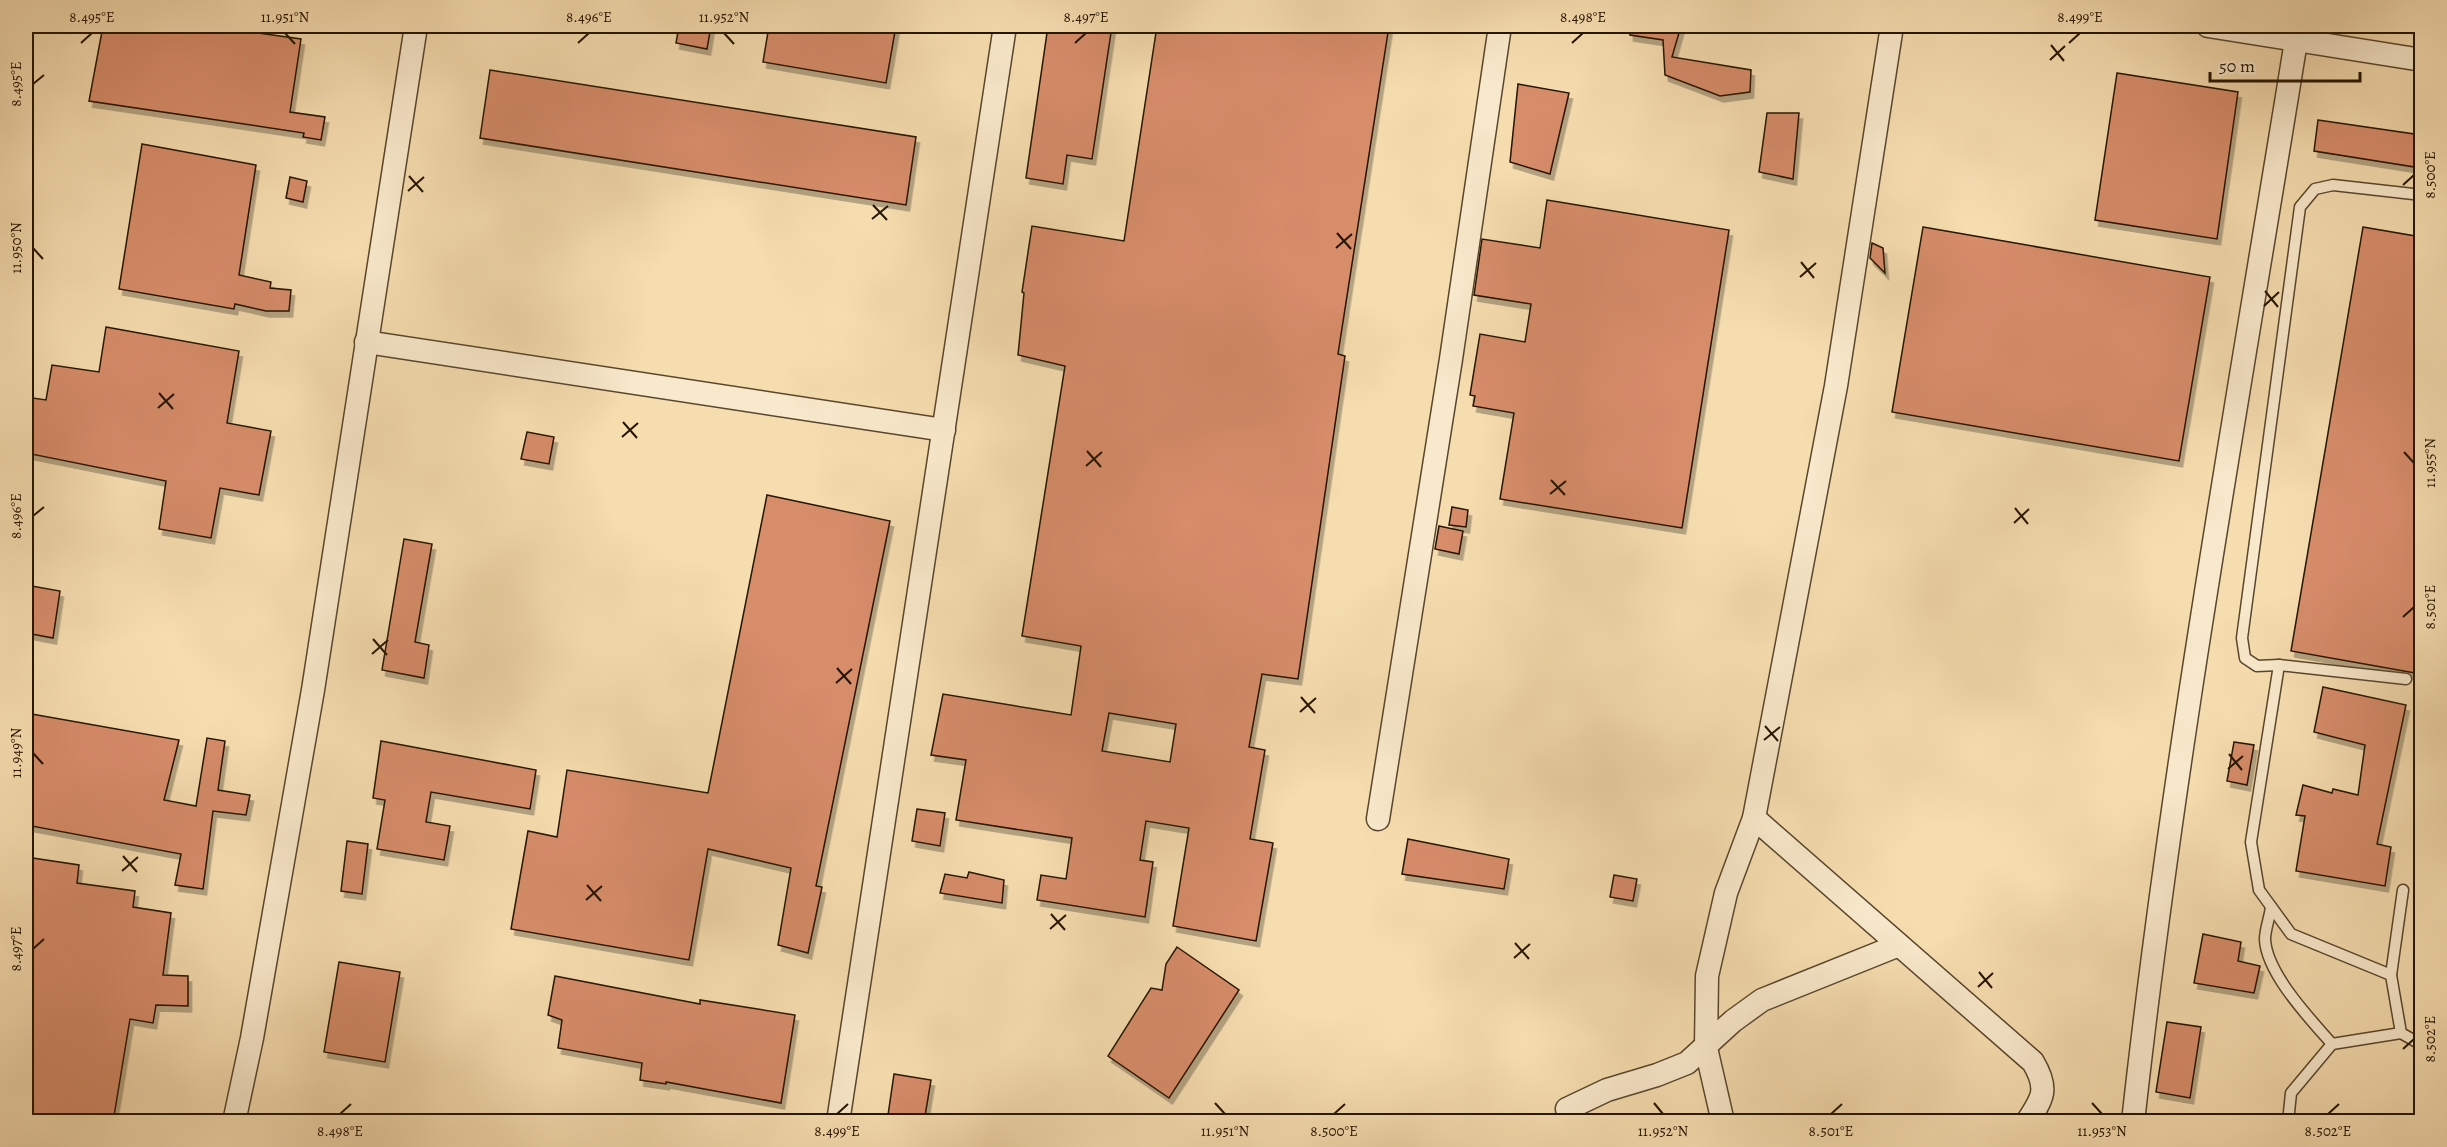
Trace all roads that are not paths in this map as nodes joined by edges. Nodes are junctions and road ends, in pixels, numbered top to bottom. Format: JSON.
{"nodes":[{"id":1,"x":416,"y":26,"type":"edge"},
{"id":2,"x":1005,"y":26,"type":"edge"},
{"id":3,"x":1500,"y":26,"type":"edge"},
{"id":4,"x":1892,"y":26,"type":"edge"},
{"id":5,"x":2208,"y":26,"type":"edge"},
{"id":6,"x":2296,"y":41,"type":"junction"},
{"id":7,"x":2421,"y":60,"type":"edge"},
{"id":8,"x":2421,"y":195,"type":"edge"},
{"id":9,"x":366,"y":342,"type":"junction"},
{"id":10,"x":944,"y":430,"type":"junction"},
{"id":11,"x":2279,"y":665,"type":"junction"},
{"id":12,"x":2406,"y":679,"type":"dead end"},
{"id":13,"x":1754,"y":818,"type":"junction"},
{"id":14,"x":1378,"y":819,"type":"dead end"},
{"id":15,"x":2403,"y":890,"type":"dead end"},
{"id":16,"x":2271,"y":907,"type":"junction"},
{"id":17,"x":1899,"y":945,"type":"junction"},
{"id":18,"x":2391,"y":975,"type":"junction"},
{"id":19,"x":2401,"y":1033,"type":"junction"},
{"id":20,"x":2332,"y":1044,"type":"junction"},
{"id":21,"x":2421,"y":1045,"type":"edge"},
{"id":22,"x":1706,"y":1048,"type":"junction"},
{"id":23,"x":1567,"y":1108,"type":"dead end"},
{"id":24,"x":234,"y":1122,"type":"edge"},
{"id":25,"x":838,"y":1122,"type":"edge"},
{"id":26,"x":1723,"y":1122,"type":"edge"},
{"id":27,"x":2027,"y":1122,"type":"edge"},
{"id":28,"x":2133,"y":1122,"type":"edge"},
{"id":29,"x":2288,"y":1122,"type":"edge"}],
"edges":[{"from":1,"to":9,"type":"street"},
{"from":2,"to":10,"type":"street"},
{"from":3,"to":14,"type":"street"},
{"from":4,"to":13,"type":"street"},
{"from":5,"to":6,"type":"street"},
{"from":6,"to":7,"type":"street"},
{"from":6,"to":28,"type":"street"},
{"from":8,"to":11,"type":"lane"},
{"from":9,"to":10,"type":"street"},
{"from":9,"to":24,"type":"street"},
{"from":10,"to":25,"type":"street"},
{"from":11,"to":12,"type":"lane"},
{"from":11,"to":16,"type":"lane"},
{"from":13,"to":17,"type":"street"},
{"from":13,"to":22,"type":"street"},
{"from":15,"to":18,"type":"lane"},
{"from":16,"to":18,"type":"lane"},
{"from":16,"to":20,"type":"lane"},
{"from":17,"to":22,"type":"street"},
{"from":17,"to":27,"type":"street"},
{"from":18,"to":19,"type":"lane"},
{"from":19,"to":20,"type":"lane"},
{"from":19,"to":21,"type":"lane"},
{"from":20,"to":29,"type":"lane"},
{"from":22,"to":23,"type":"street"},
{"from":22,"to":26,"type":"street"}]}
